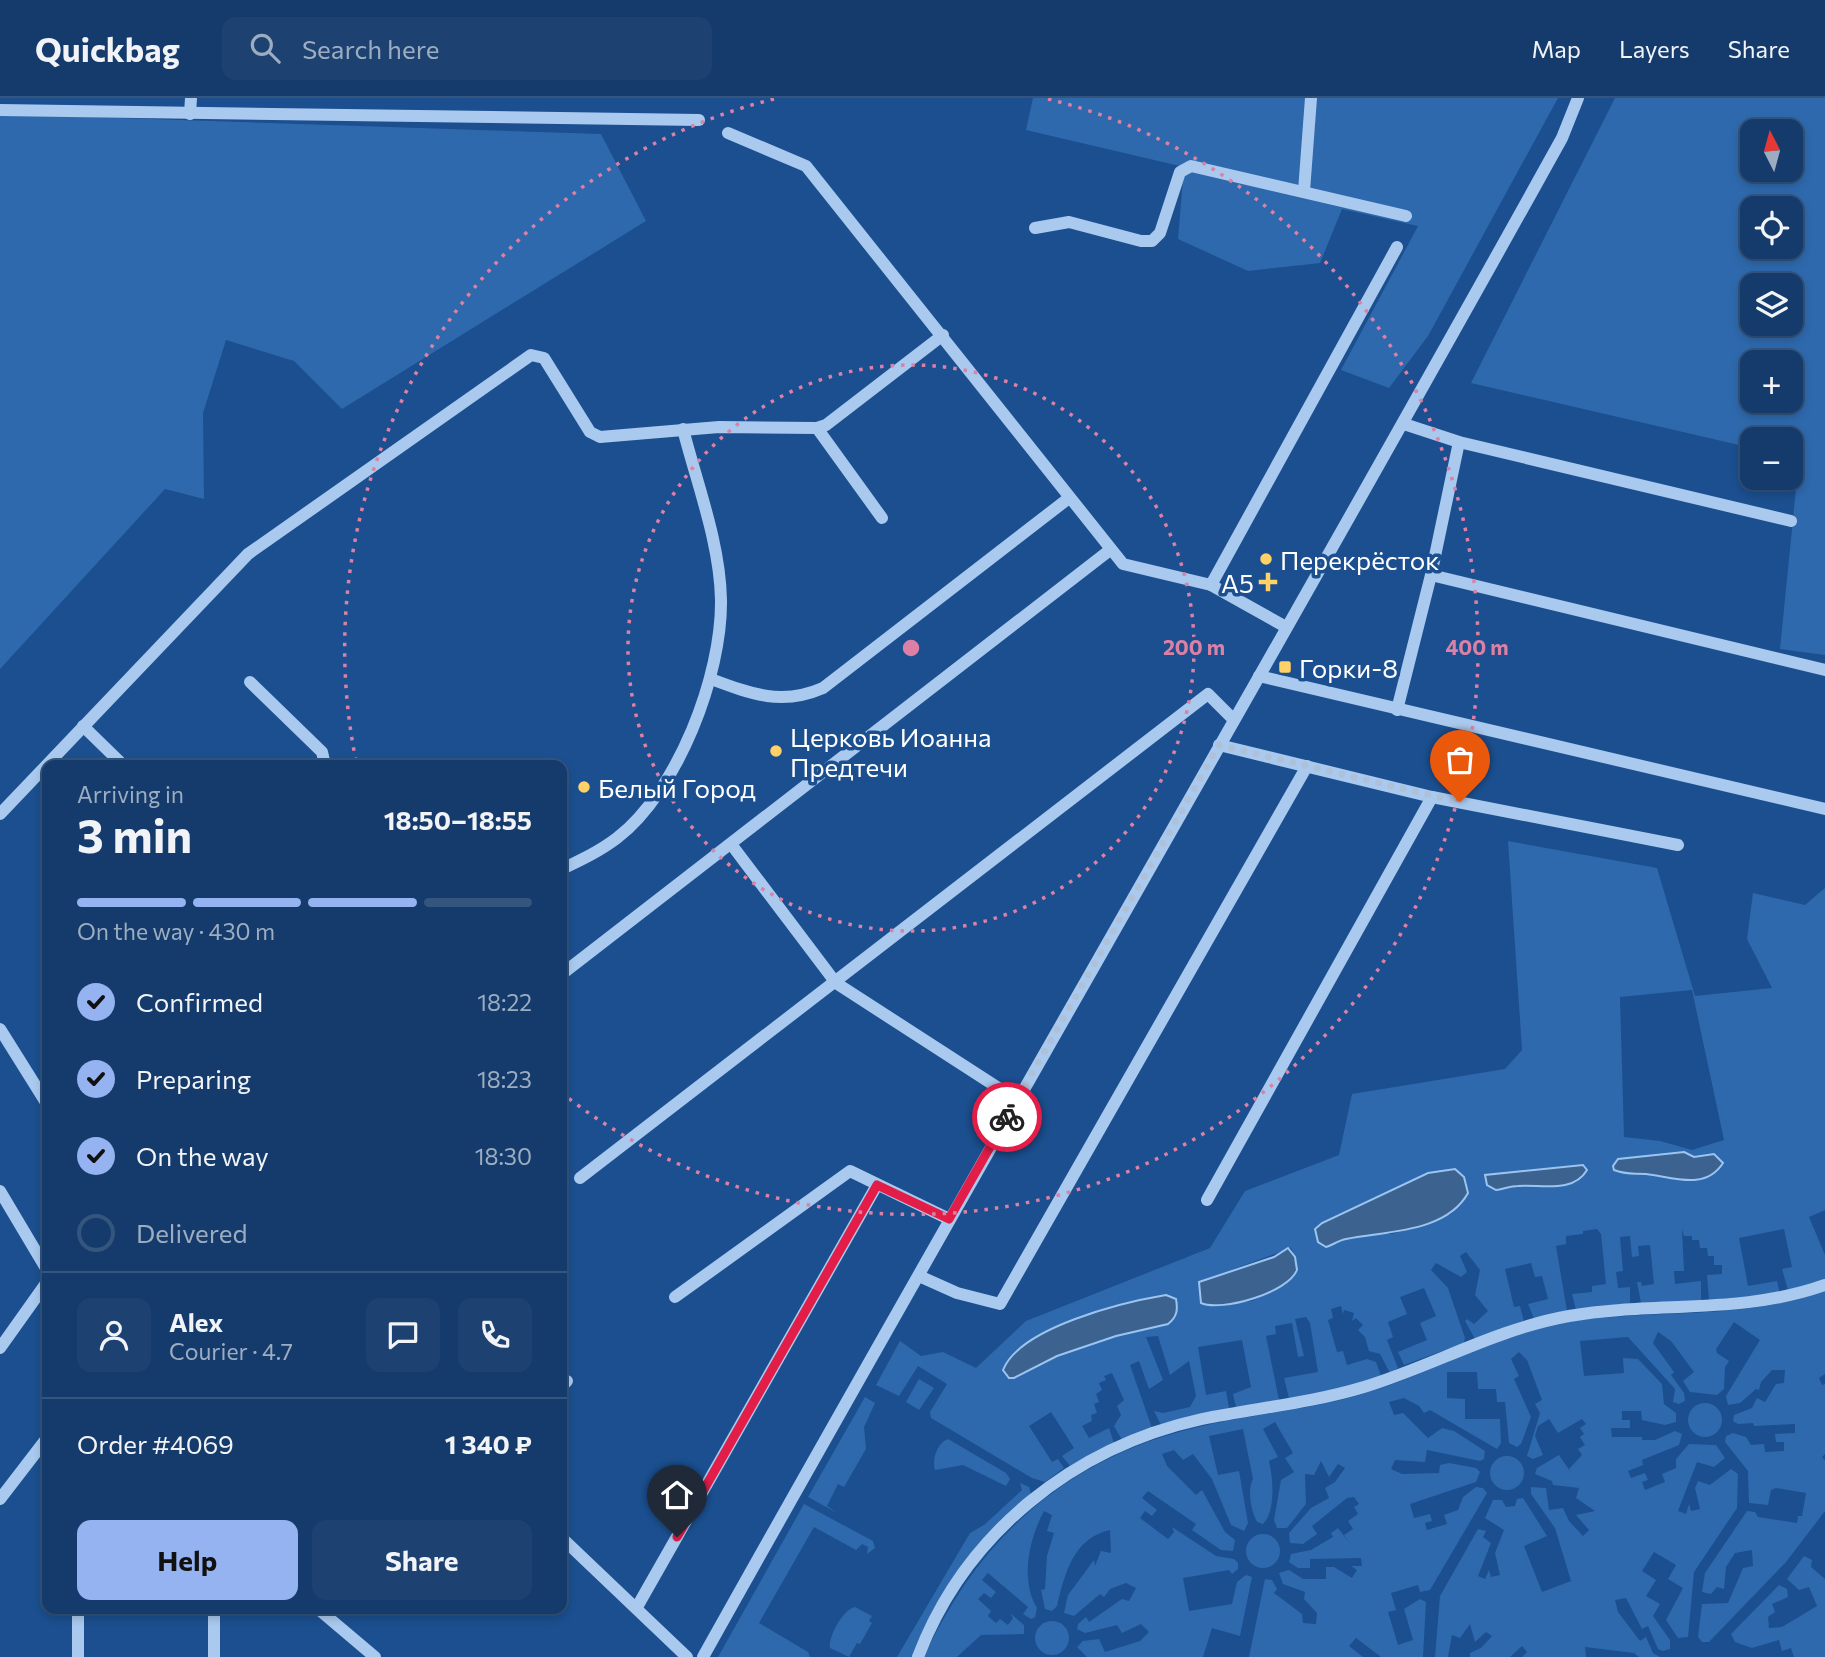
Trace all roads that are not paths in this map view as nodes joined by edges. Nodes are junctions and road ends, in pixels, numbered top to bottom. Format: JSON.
{"nodes":[{"id":1,"x":191,"y":98,"type":"edge"},
{"id":2,"x":1311,"y":98,"type":"edge"},
{"id":3,"x":1578,"y":98,"type":"edge"},
{"id":4,"x":0,"y":110,"type":"edge"},
{"id":5,"x":190,"y":114,"type":"junction"},
{"id":6,"x":699,"y":120,"type":"dead end"},
{"id":7,"x":728,"y":133,"type":"dead end"},
{"id":8,"x":1304,"y":191,"type":"junction"},
{"id":9,"x":1406,"y":216,"type":"dead end"},
{"id":10,"x":1035,"y":228,"type":"dead end"},
{"id":11,"x":1397,"y":247,"type":"dead end"},
{"id":12,"x":943,"y":335,"type":"junction"},
{"id":13,"x":1404,"y":424,"type":"junction"},
{"id":14,"x":817,"y":428,"type":"junction"},
{"id":15,"x":683,"y":429,"type":"junction"},
{"id":16,"x":1459,"y":442,"type":"junction"},
{"id":17,"x":1069,"y":498,"type":"junction"},
{"id":18,"x":882,"y":518,"type":"dead end"},
{"id":19,"x":1791,"y":521,"type":"dead end"},
{"id":20,"x":1110,"y":550,"type":"junction"},
{"id":21,"x":1431,"y":575,"type":"junction"},
{"id":22,"x":1212,"y":585,"type":"junction"},
{"id":23,"x":1286,"y":628,"type":"junction"},
{"id":24,"x":1825,"y":670,"type":"edge"},
{"id":25,"x":1259,"y":676,"type":"junction"},
{"id":26,"x":711,"y":679,"type":"junction"},
{"id":27,"x":250,"y":682,"type":"dead end"},
{"id":28,"x":1397,"y":710,"type":"junction"},
{"id":29,"x":1233,"y":719,"type":"junction"},
{"id":30,"x":83,"y":726,"type":"junction"},
{"id":31,"x":1219,"y":745,"type":"junction"},
{"id":32,"x":51,"y":760,"type":"edge"},
{"id":33,"x":118,"y":760,"type":"edge"},
{"id":34,"x":324,"y":760,"type":"edge"},
{"id":35,"x":1307,"y":766,"type":"junction"},
{"id":36,"x":42,"y":769,"type":"edge"},
{"id":37,"x":1432,"y":797,"type":"junction"},
{"id":38,"x":1825,"y":809,"type":"edge"},
{"id":39,"x":0,"y":814,"type":"edge"},
{"id":40,"x":731,"y":844,"type":"junction"},
{"id":41,"x":1678,"y":845,"type":"dead end"},
{"id":42,"x":567,"y":866,"type":"edge"},
{"id":43,"x":567,"y":970,"type":"edge"},
{"id":44,"x":836,"y":982,"type":"junction"},
{"id":45,"x":0,"y":1029,"type":"edge"},
{"id":46,"x":42,"y":1096,"type":"edge"},
{"id":47,"x":1017,"y":1100,"type":"junction"},
{"id":48,"x":580,"y":1178,"type":"dead end"},
{"id":49,"x":877,"y":1185,"type":"junction"},
{"id":50,"x":0,"y":1191,"type":"edge"},
{"id":51,"x":1207,"y":1200,"type":"dead end"},
{"id":52,"x":949,"y":1219,"type":"junction"},
{"id":53,"x":42,"y":1262,"type":"edge"},
{"id":54,"x":919,"y":1276,"type":"junction"},
{"id":55,"x":1825,"y":1285,"type":"edge"},
{"id":56,"x":42,"y":1289,"type":"edge"},
{"id":57,"x":675,"y":1297,"type":"dead end"},
{"id":58,"x":0,"y":1348,"type":"edge"},
{"id":59,"x":42,"y":1444,"type":"edge"},
{"id":60,"x":0,"y":1499,"type":"edge"},
{"id":61,"x":567,"y":1543,"type":"edge"},
{"id":62,"x":637,"y":1607,"type":"junction"},
{"id":63,"x":78,"y":1614,"type":"edge"},
{"id":64,"x":214,"y":1614,"type":"edge"},
{"id":65,"x":324,"y":1614,"type":"edge"},
{"id":66,"x":78,"y":1657,"type":"edge"},
{"id":67,"x":214,"y":1657,"type":"edge"},
{"id":68,"x":375,"y":1657,"type":"edge"},
{"id":69,"x":687,"y":1657,"type":"edge"},
{"id":70,"x":703,"y":1657,"type":"edge"},
{"id":71,"x":918,"y":1657,"type":"edge"}],
"edges":[{"from":1,"to":5,"type":"street"},
{"from":2,"to":8,"type":"street"},
{"from":3,"to":13,"type":"street"},
{"from":4,"to":5,"type":"street"},
{"from":5,"to":6,"type":"street"},
{"from":7,"to":12,"type":"street"},
{"from":8,"to":9,"type":"street"},
{"from":8,"to":10,"type":"street"},
{"from":11,"to":22,"type":"street"},
{"from":12,"to":14,"type":"street"},
{"from":12,"to":17,"type":"street"},
{"from":13,"to":16,"type":"street"},
{"from":13,"to":23,"type":"street"},
{"from":14,"to":15,"type":"street"},
{"from":14,"to":18,"type":"street"},
{"from":15,"to":26,"type":"street"},
{"from":15,"to":30,"type":"street"},
{"from":16,"to":19,"type":"street"},
{"from":16,"to":21,"type":"street"},
{"from":17,"to":20,"type":"street"},
{"from":17,"to":26,"type":"street"},
{"from":20,"to":22,"type":"street"},
{"from":20,"to":40,"type":"street"},
{"from":21,"to":24,"type":"street"},
{"from":21,"to":28,"type":"street"},
{"from":22,"to":23,"type":"street"},
{"from":23,"to":25,"type":"street"},
{"from":25,"to":28,"type":"street"},
{"from":25,"to":29,"type":"street"},
{"from":26,"to":42,"type":"street"},
{"from":27,"to":34,"type":"street"},
{"from":28,"to":38,"type":"street"},
{"from":29,"to":31,"type":"street"},
{"from":29,"to":44,"type":"street"},
{"from":30,"to":32,"type":"street"},
{"from":30,"to":33,"type":"street"},
{"from":31,"to":35,"type":"street"},
{"from":31,"to":47,"type":"street"},
{"from":35,"to":37,"type":"street"},
{"from":35,"to":54,"type":"street"},
{"from":36,"to":39,"type":"street"},
{"from":37,"to":41,"type":"street"},
{"from":37,"to":51,"type":"street"},
{"from":40,"to":43,"type":"street"},
{"from":40,"to":44,"type":"street"},
{"from":44,"to":47,"type":"street"},
{"from":44,"to":48,"type":"street"},
{"from":45,"to":46,"type":"street"},
{"from":47,"to":52,"type":"street"},
{"from":49,"to":52,"type":"street"},
{"from":49,"to":57,"type":"street"},
{"from":49,"to":62,"type":"street"},
{"from":50,"to":53,"type":"street"},
{"from":52,"to":54,"type":"street"},
{"from":54,"to":70,"type":"street"},
{"from":55,"to":71,"type":"street"},
{"from":56,"to":58,"type":"street"},
{"from":59,"to":60,"type":"street"},
{"from":61,"to":62,"type":"street"},
{"from":62,"to":69,"type":"street"},
{"from":63,"to":66,"type":"street"},
{"from":64,"to":67,"type":"street"},
{"from":65,"to":68,"type":"street"}]}
